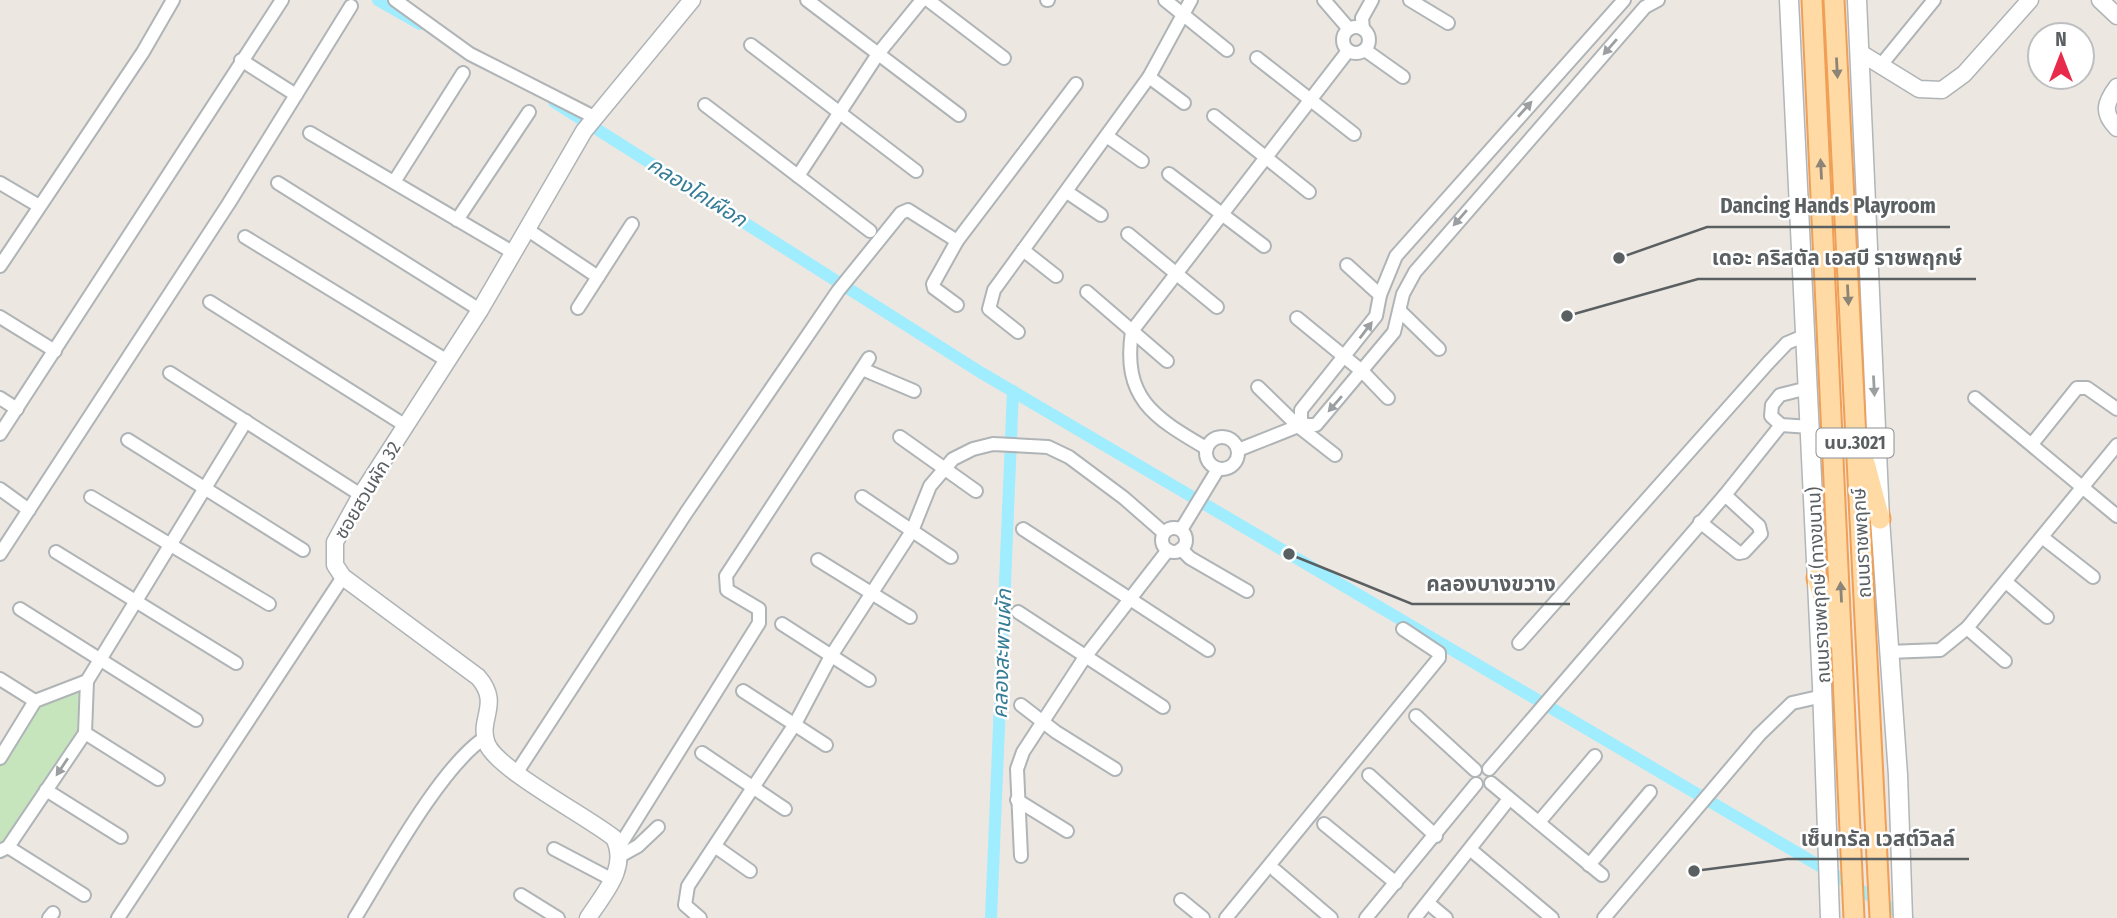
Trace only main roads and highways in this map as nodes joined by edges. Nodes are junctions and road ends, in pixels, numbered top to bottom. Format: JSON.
{"nodes":[{"id":1,"x":1788,"y":0,"type":"edge"},
{"id":2,"x":1812,"y":0,"type":"edge"},
{"id":3,"x":1834,"y":0,"type":"edge"},
{"id":4,"x":1857,"y":0,"type":"edge"},
{"id":5,"x":1854,"y":422,"type":"junction"},
{"id":6,"x":1868,"y":473,"type":"junction"},
{"id":7,"x":1880,"y":519,"type":"junction"},
{"id":8,"x":1817,"y":578,"type":"junction"},
{"id":9,"x":1838,"y":662,"type":"junction"},
{"id":10,"x":1884,"y":915,"type":"edge"},
{"id":11,"x":1830,"y":918,"type":"edge"},
{"id":12,"x":1842,"y":918,"type":"edge"},
{"id":13,"x":1854,"y":918,"type":"edge"},
{"id":14,"x":1903,"y":918,"type":"edge"}],
"edges":[{"from":1,"to":8,"type":"main road","name":"ถนนราชพฤกษ์ (ทางขนาน)","number":"นบ.3021"},
{"from":9,"to":2,"type":"main road","name":"ถนนราชพฤกษ์","number":"นบ.3021","one_way":true},
{"from":3,"to":5,"type":"main road","name":"ถนนราชพฤกษ์","number":"นบ.3021","one_way":true},
{"from":4,"to":7,"type":"main road","number":"นบ.3021","one_way":true},
{"from":5,"to":6,"type":"main road"},
{"from":5,"to":10,"type":"main road","name":"ถนนราชพฤกษ์","number":"นบ.3021"},
{"from":6,"to":7,"type":"main road"},
{"from":6,"to":10,"type":"main road"},
{"from":7,"to":14,"type":"main road","number":"นบ.3021"},
{"from":8,"to":9,"type":"main road"},
{"from":8,"to":11,"type":"main road","name":"ถนนราชพฤกษ์ (ทางขนาน)","number":"นบ.3021"},
{"from":9,"to":12,"type":"main road"},
{"from":9,"to":13,"type":"main road","name":"ถนนราชพฤกษ์","number":"นบ.3021"}]}
